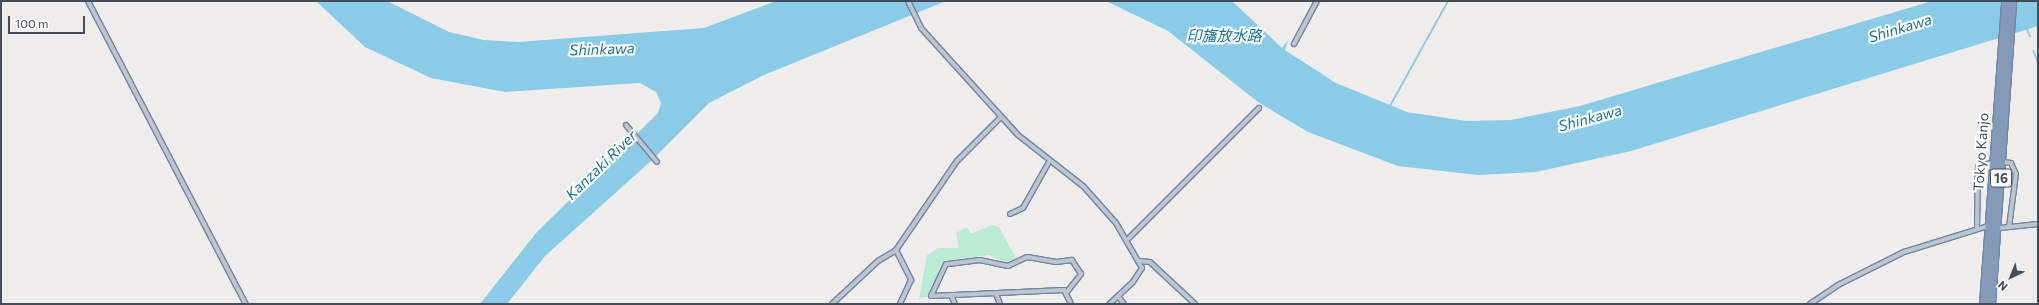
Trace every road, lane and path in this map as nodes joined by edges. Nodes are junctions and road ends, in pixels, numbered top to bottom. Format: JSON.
{"nodes":[{"id":1,"x":88,"y":1,"type":"edge"},
{"id":2,"x":908,"y":1,"type":"edge"},
{"id":3,"x":1317,"y":1,"type":"edge"},
{"id":4,"x":2006,"y":1,"type":"edge"},
{"id":5,"x":2012,"y":1,"type":"edge"},
{"id":6,"x":1294,"y":44,"type":"dead end"},
{"id":7,"x":2005,"y":53,"type":"junction"},
{"id":8,"x":1259,"y":108,"type":"dead end"},
{"id":9,"x":1001,"y":117,"type":"junction"},
{"id":10,"x":626,"y":125,"type":"dead end"},
{"id":11,"x":657,"y":162,"type":"dead end"},
{"id":12,"x":1049,"y":162,"type":"junction"},
{"id":13,"x":1993,"y":162,"type":"junction"},
{"id":14,"x":2002,"y":162,"type":"junction"},
{"id":15,"x":1010,"y":214,"type":"dead end"},
{"id":16,"x":2038,"y":224,"type":"edge"},
{"id":17,"x":1985,"y":227,"type":"dead end"},
{"id":18,"x":2009,"y":227,"type":"junction"},
{"id":19,"x":1977,"y":228,"type":"junction"},
{"id":20,"x":2000,"y":228,"type":"dead end"},
{"id":21,"x":1127,"y":240,"type":"junction"},
{"id":22,"x":896,"y":250,"type":"junction"},
{"id":23,"x":1140,"y":261,"type":"junction"},
{"id":24,"x":1067,"y":292,"type":"junction"},
{"id":25,"x":996,"y":294,"type":"junction"},
{"id":26,"x":951,"y":295,"type":"junction"},
{"id":27,"x":1118,"y":296,"type":"junction"},
{"id":28,"x":246,"y":304,"type":"edge"},
{"id":29,"x":832,"y":304,"type":"edge"},
{"id":30,"x":900,"y":304,"type":"edge"},
{"id":31,"x":955,"y":304,"type":"edge"},
{"id":32,"x":1000,"y":304,"type":"edge"},
{"id":33,"x":1071,"y":304,"type":"edge"},
{"id":34,"x":1109,"y":304,"type":"edge"},
{"id":35,"x":1124,"y":304,"type":"edge"},
{"id":36,"x":1195,"y":304,"type":"edge"},
{"id":37,"x":1810,"y":304,"type":"edge"},
{"id":38,"x":1984,"y":304,"type":"edge"},
{"id":39,"x":1991,"y":304,"type":"edge"}],
"edges":[{"from":1,"to":28,"type":"street"},
{"from":2,"to":9,"type":"street"},
{"from":3,"to":6,"type":"street"},
{"from":4,"to":7,"type":"highway","name":"Tokyo Kanjo","number":"16"},
{"from":5,"to":7,"type":"highway","name":"Tokyo Kanjo","number":"16"},
{"from":7,"to":13,"type":"highway","name":"Tokyo Kanjo","number":"16"},
{"from":7,"to":14,"type":"highway","name":"Tokyo Kanjo","number":"16"},
{"from":8,"to":21,"type":"street"},
{"from":9,"to":12,"type":"street"},
{"from":9,"to":22,"type":"street"},
{"from":10,"to":11,"type":"street"},
{"from":12,"to":15,"type":"street"},
{"from":12,"to":21,"type":"street"},
{"from":13,"to":19,"type":"street"},
{"from":13,"to":38,"type":"highway","name":"Tokyo Kanjo","number":"16"},
{"from":14,"to":18,"type":"street"},
{"from":14,"to":39,"type":"highway","name":"Tokyo Kanjo","number":"16"},
{"from":16,"to":18,"type":"street"},
{"from":17,"to":19,"type":"street"},
{"from":18,"to":20,"type":"street"},
{"from":19,"to":37,"type":"street"},
{"from":21,"to":23,"type":"street"},
{"from":22,"to":29,"type":"street"},
{"from":22,"to":30,"type":"street"},
{"from":23,"to":27,"type":"street"},
{"from":23,"to":36,"type":"street"},
{"from":24,"to":25,"type":"street"},
{"from":24,"to":26,"type":"street"},
{"from":24,"to":33,"type":"street"},
{"from":25,"to":26,"type":"street"},
{"from":25,"to":32,"type":"street"},
{"from":26,"to":31,"type":"street"},
{"from":27,"to":34,"type":"street"},
{"from":27,"to":35,"type":"street"}]}
